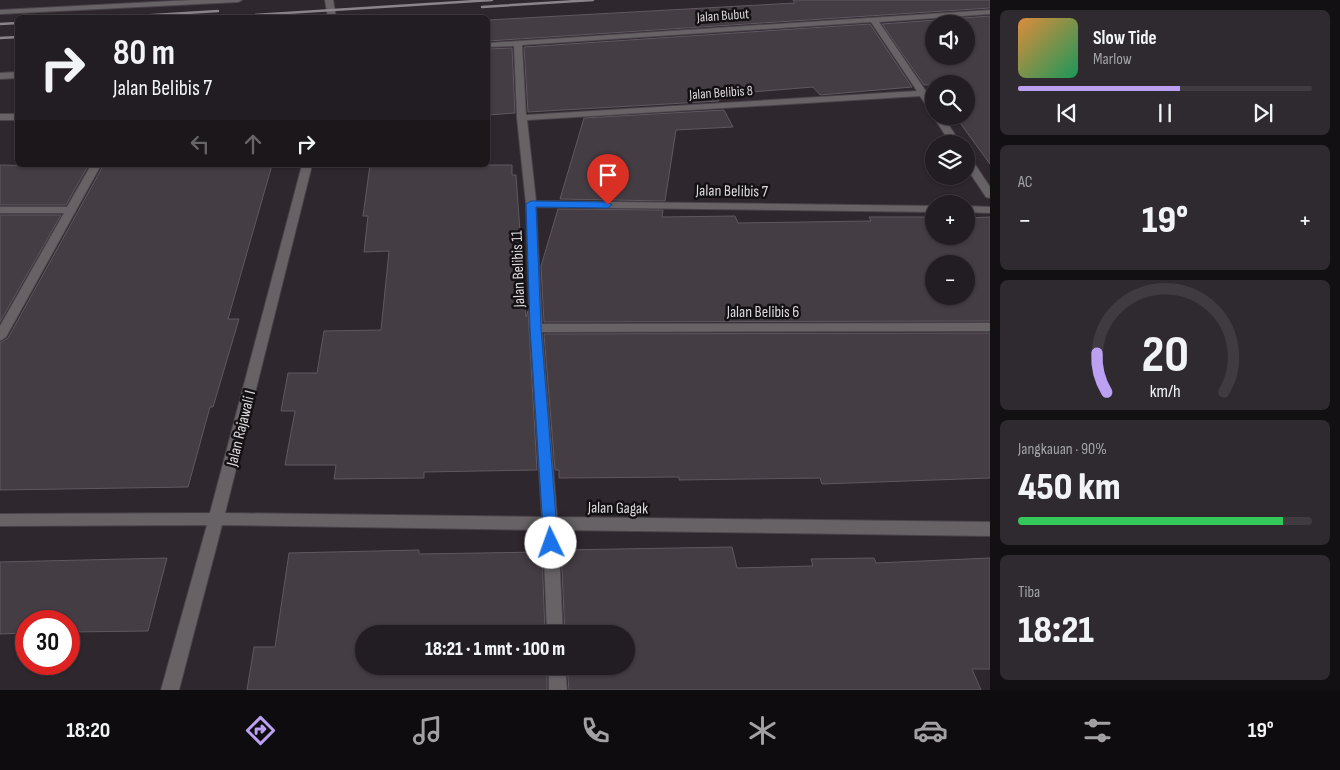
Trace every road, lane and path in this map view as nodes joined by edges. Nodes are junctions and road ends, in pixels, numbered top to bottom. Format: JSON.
{"nodes":[{"id":1,"x":238,"y":0,"type":"edge"},
{"id":2,"x":329,"y":0,"type":"edge"},
{"id":3,"x":0,"y":12,"type":"edge"},
{"id":4,"x":990,"y":12,"type":"edge"},
{"id":5,"x":331,"y":14,"type":"edge"},
{"id":6,"x":873,"y":19,"type":"junction"},
{"id":7,"x":518,"y":43,"type":"junction"},
{"id":8,"x":490,"y":45,"type":"edge"},
{"id":9,"x":15,"y":75,"type":"edge"},
{"id":10,"x":0,"y":76,"type":"edge"},
{"id":11,"x":922,"y":93,"type":"junction"},
{"id":12,"x":925,"y":97,"type":"edge"},
{"id":13,"x":0,"y":117,"type":"edge"},
{"id":14,"x":15,"y":117,"type":"edge"},
{"id":15,"x":522,"y":118,"type":"junction"},
{"id":16,"x":95,"y":167,"type":"edge"},
{"id":17,"x":306,"y":167,"type":"edge"},
{"id":18,"x":975,"y":172,"type":"edge"},
{"id":19,"x":990,"y":195,"type":"edge"},
{"id":20,"x":531,"y":204,"type":"junction"},
{"id":21,"x":925,"y":209,"type":"edge"},
{"id":22,"x":975,"y":209,"type":"edge"},
{"id":23,"x":0,"y":210,"type":"edge"},
{"id":24,"x":72,"y":210,"type":"junction"},
{"id":25,"x":990,"y":210,"type":"edge"},
{"id":26,"x":3,"y":324,"type":"edge"},
{"id":27,"x":990,"y":327,"type":"edge"},
{"id":28,"x":536,"y":328,"type":"junction"},
{"id":29,"x":0,"y":337,"type":"edge"},
{"id":30,"x":0,"y":520,"type":"edge"},
{"id":31,"x":216,"y":520,"type":"junction"},
{"id":32,"x":550,"y":524,"type":"junction"},
{"id":33,"x":990,"y":528,"type":"edge"},
{"id":34,"x":555,"y":625,"type":"edge"},
{"id":35,"x":557,"y":675,"type":"edge"},
{"id":36,"x":170,"y":690,"type":"edge"},
{"id":37,"x":558,"y":690,"type":"edge"}],
"edges":[{"from":1,"to":3,"type":"street"},
{"from":2,"to":5,"type":"street"},
{"from":4,"to":6,"type":"street","name":"Jalan Bubut"},
{"from":6,"to":7,"type":"street","name":"Jalan Bubut"},
{"from":6,"to":11,"type":"street"},
{"from":7,"to":8,"type":"street","name":"Jalan Bubut"},
{"from":7,"to":15,"type":"street","name":"Jalan Belibis 11"},
{"from":9,"to":10,"type":"street"},
{"from":11,"to":12,"type":"street"},
{"from":11,"to":15,"type":"street","name":"Jalan Belibis 8"},
{"from":13,"to":14,"type":"street"},
{"from":15,"to":20,"type":"street","name":"Jalan Belibis 11"},
{"from":16,"to":24,"type":"street"},
{"from":17,"to":31,"type":"street","name":"Jalan Rajawali I"},
{"from":18,"to":19,"type":"street"},
{"from":20,"to":21,"type":"street","name":"Jalan Belibis 7"},
{"from":20,"to":28,"type":"street","name":"Jalan Belibis 11"},
{"from":22,"to":25,"type":"street"},
{"from":23,"to":24,"type":"street"},
{"from":24,"to":26,"type":"street"},
{"from":26,"to":29,"type":"street"},
{"from":27,"to":28,"type":"street","name":"Jalan Belibis 6"},
{"from":28,"to":32,"type":"street","name":"Jalan Belibis 11"},
{"from":30,"to":31,"type":"street","name":"Jalan Gagak"},
{"from":31,"to":32,"type":"street","name":"Jalan Gagak"},
{"from":31,"to":36,"type":"street","name":"Jalan Rajawali I"},
{"from":32,"to":33,"type":"street","name":"Jalan Gagak"},
{"from":32,"to":34,"type":"street","name":"Jalan Belibis 11"},
{"from":35,"to":37,"type":"street"}]}
